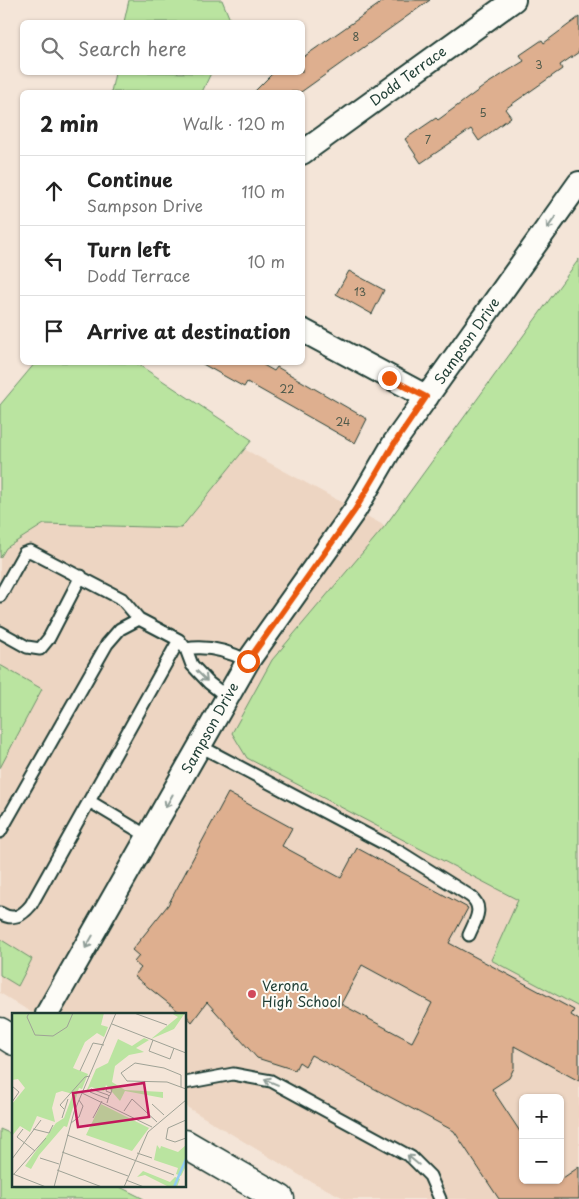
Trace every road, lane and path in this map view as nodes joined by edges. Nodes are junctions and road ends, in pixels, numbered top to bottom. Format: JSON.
{"nodes":[{"id":1,"x":514,"y":0,"type":"edge"},
{"id":2,"x":305,"y":151,"type":"edge"},
{"id":3,"x":579,"y":183,"type":"edge"},
{"id":4,"x":305,"y":332,"type":"edge"},
{"id":5,"x":426,"y":397,"type":"junction"},
{"id":6,"x":81,"y":576,"type":"junction"},
{"id":7,"x":0,"y":596,"type":"edge"},
{"id":8,"x":138,"y":619,"type":"junction"},
{"id":9,"x":0,"y":632,"type":"edge"},
{"id":10,"x":182,"y":644,"type":"junction"},
{"id":11,"x":248,"y":661,"type":"junction"},
{"id":12,"x":227,"y":697,"type":"junction"},
{"id":13,"x":200,"y":746,"type":"junction"},
{"id":14,"x":89,"y":801,"type":"junction"},
{"id":15,"x":0,"y":832,"type":"edge"},
{"id":16,"x":149,"y":838,"type":"junction"},
{"id":17,"x":0,"y":914,"type":"edge"},
{"id":18,"x":469,"y":935,"type":"dead end"},
{"id":19,"x":48,"y":1013,"type":"edge"},
{"id":20,"x":0,"y":1032,"type":"edge"},
{"id":21,"x":12,"y":1040,"type":"edge"},
{"id":22,"x":186,"y":1082,"type":"edge"},
{"id":23,"x":186,"y":1145,"type":"edge"},
{"id":24,"x":280,"y":1199,"type":"edge"},
{"id":25,"x":440,"y":1199,"type":"edge"}],
"edges":[{"from":1,"to":2,"type":"street","name":"Dodd Terrace"},
{"from":3,"to":5,"type":"street","name":"Sampson Drive","one_way":true},
{"from":4,"to":5,"type":"street"},
{"from":5,"to":11,"type":"street","name":"Sampson Drive"},
{"from":6,"to":7,"type":"lane"},
{"from":6,"to":8,"type":"lane"},
{"from":6,"to":9,"type":"lane"},
{"from":8,"to":10,"type":"lane"},
{"from":8,"to":15,"type":"lane"},
{"from":10,"to":11,"type":"lane"},
{"from":10,"to":12,"type":"lane","one_way":true},
{"from":10,"to":14,"type":"lane"},
{"from":11,"to":12,"type":"street","name":"Sampson Drive"},
{"from":12,"to":13,"type":"street","name":"Sampson Drive"},
{"from":13,"to":16,"type":"street","name":"Sampson Drive","one_way":true},
{"from":13,"to":18,"type":"lane"},
{"from":14,"to":16,"type":"lane"},
{"from":14,"to":17,"type":"lane"},
{"from":16,"to":19,"type":"street","name":"Sampson Drive","one_way":true},
{"from":20,"to":21,"type":"main road"},
{"from":25,"to":22,"type":"lane","one_way":true},
{"from":23,"to":24,"type":"main road"}]}
